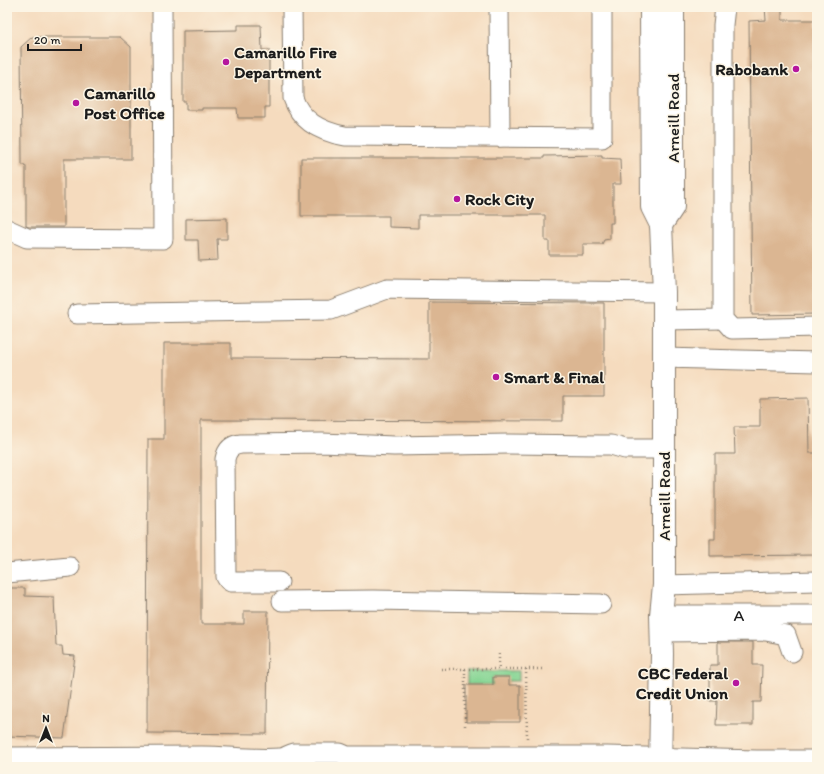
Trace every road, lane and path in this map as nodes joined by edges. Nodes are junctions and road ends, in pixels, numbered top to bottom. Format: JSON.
{"nodes":[{"id":1,"x":162,"y":7,"type":"edge"},
{"id":2,"x":292,"y":7,"type":"edge"},
{"id":3,"x":499,"y":7,"type":"edge"},
{"id":4,"x":602,"y":7,"type":"edge"},
{"id":5,"x":651,"y":7,"type":"edge"},
{"id":6,"x":673,"y":7,"type":"edge"},
{"id":7,"x":725,"y":7,"type":"edge"},
{"id":8,"x":500,"y":137,"type":"junction"},
{"id":9,"x":661,"y":225,"type":"junction"},
{"id":10,"x":7,"y":229,"type":"edge"},
{"id":11,"x":664,"y":292,"type":"junction"},
{"id":12,"x":77,"y":314,"type":"dead end"},
{"id":13,"x":723,"y":319,"type":"junction"},
{"id":14,"x":664,"y":320,"type":"junction"},
{"id":15,"x":817,"y":327,"type":"edge"},
{"id":16,"x":664,"y":358,"type":"junction"},
{"id":17,"x":817,"y":362,"type":"edge"},
{"id":18,"x":664,"y":449,"type":"junction"},
{"id":19,"x":70,"y":567,"type":"dead end"},
{"id":20,"x":7,"y":574,"type":"edge"},
{"id":21,"x":817,"y":581,"type":"edge"},
{"id":22,"x":664,"y":585,"type":"junction"},
{"id":23,"x":601,"y":604,"type":"dead end"},
{"id":24,"x":817,"y":615,"type":"edge"},
{"id":25,"x":661,"y":623,"type":"junction"},
{"id":26,"x":792,"y":652,"type":"dead end"},
{"id":27,"x":499,"y":654,"type":"dead end"},
{"id":28,"x":441,"y":669,"type":"dead end"},
{"id":29,"x":465,"y":669,"type":"junction"},
{"id":30,"x":499,"y":669,"type":"junction"},
{"id":31,"x":526,"y":669,"type":"junction"},
{"id":32,"x":542,"y":669,"type":"dead end"},
{"id":33,"x":465,"y":726,"type":"dead end"},
{"id":34,"x":531,"y":755,"type":"edge"},
{"id":35,"x":7,"y":757,"type":"edge"},
{"id":36,"x":607,"y":761,"type":"edge"},
{"id":37,"x":133,"y":762,"type":"edge"},
{"id":38,"x":282,"y":762,"type":"edge"},
{"id":39,"x":660,"y":762,"type":"edge"},
{"id":40,"x":808,"y":762,"type":"edge"}],
"edges":[{"from":1,"to":10,"type":"street"},
{"from":2,"to":8,"type":"street"},
{"from":3,"to":8,"type":"street"},
{"from":4,"to":8,"type":"street"},
{"from":5,"to":9,"type":"main road","name":"Arneill Road"},
{"from":6,"to":9,"type":"main road","name":"Arneill Road"},
{"from":7,"to":13,"type":"street"},
{"from":9,"to":11,"type":"main road","name":"Arneill Road"},
{"from":11,"to":12,"type":"street"},
{"from":11,"to":14,"type":"main road","name":"Arneill Road"},
{"from":13,"to":14,"type":"street"},
{"from":13,"to":15,"type":"street"},
{"from":14,"to":16,"type":"main road","name":"Arneill Road"},
{"from":16,"to":17,"type":"street"},
{"from":16,"to":18,"type":"main road","name":"Arneill Road"},
{"from":18,"to":22,"type":"main road","name":"Arneill Road"},
{"from":18,"to":23,"type":"street"},
{"from":19,"to":20,"type":"street"},
{"from":21,"to":22,"type":"street"},
{"from":22,"to":25,"type":"main road","name":"Arneill Road"},
{"from":24,"to":25,"type":"street","name":"A"},
{"from":25,"to":26,"type":"street"},
{"from":25,"to":39,"type":"main road","name":"Arneill Road"},
{"from":27,"to":30,"type":"path"},
{"from":28,"to":29,"type":"path"},
{"from":29,"to":30,"type":"path"},
{"from":29,"to":33,"type":"path"},
{"from":30,"to":31,"type":"path"},
{"from":31,"to":32,"type":"path"},
{"from":31,"to":34,"type":"path"},
{"from":34,"to":36,"type":"street"},
{"from":34,"to":38,"type":"street"},
{"from":35,"to":37,"type":"street"},
{"from":36,"to":39,"type":"street"},
{"from":37,"to":38,"type":"street"},
{"from":39,"to":40,"type":"street"}]}
